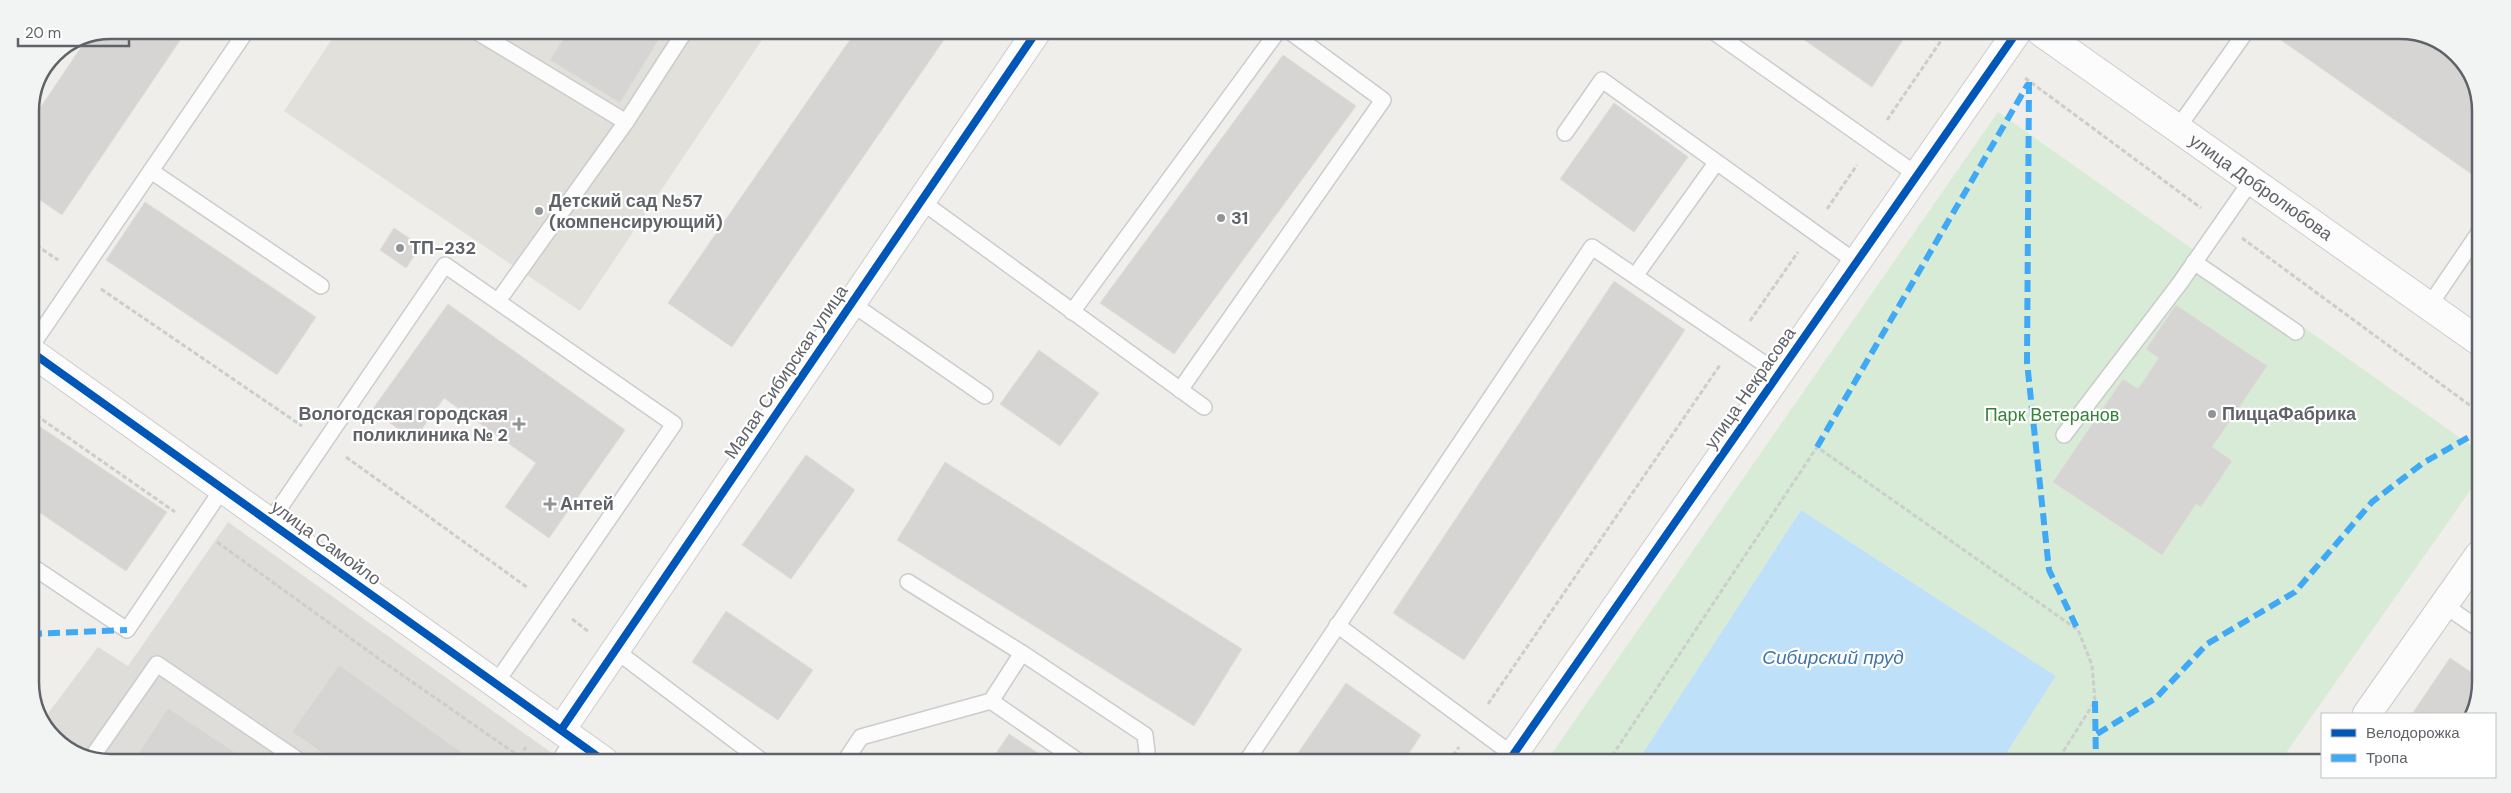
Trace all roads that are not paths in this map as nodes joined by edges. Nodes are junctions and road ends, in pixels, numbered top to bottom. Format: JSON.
{"nodes":[{"id":1,"x":241,"y":39,"type":"edge"},
{"id":2,"x":489,"y":39,"type":"edge"},
{"id":3,"x":680,"y":39,"type":"edge"},
{"id":4,"x":1032,"y":39,"type":"edge"},
{"id":5,"x":1272,"y":39,"type":"edge"},
{"id":6,"x":1300,"y":39,"type":"edge"},
{"id":7,"x":1724,"y":39,"type":"edge"},
{"id":8,"x":2012,"y":39,"type":"edge"},
{"id":9,"x":2051,"y":39,"type":"edge"},
{"id":10,"x":2240,"y":39,"type":"edge"},
{"id":11,"x":626,"y":122,"type":"junction"},
{"id":12,"x":2177,"y":129,"type":"junction"},
{"id":13,"x":1565,"y":133,"type":"dead end"},
{"id":14,"x":1716,"y":163,"type":"junction"},
{"id":15,"x":151,"y":171,"type":"junction"},
{"id":16,"x":1917,"y":175,"type":"junction"},
{"id":17,"x":2251,"y":181,"type":"junction"},
{"id":18,"x":921,"y":201,"type":"junction"},
{"id":19,"x":2472,"y":243,"type":"edge"},
{"id":20,"x":1856,"y":262,"type":"junction"},
{"id":21,"x":2194,"y":262,"type":"junction"},
{"id":22,"x":1635,"y":276,"type":"junction"},
{"id":23,"x":321,"y":286,"type":"dead end"},
{"id":24,"x":498,"y":301,"type":"junction"},
{"id":25,"x":851,"y":303,"type":"junction"},
{"id":26,"x":2429,"y":306,"type":"junction"},
{"id":27,"x":1072,"y":312,"type":"junction"},
{"id":28,"x":2296,"y":332,"type":"dead end"},
{"id":29,"x":2472,"y":336,"type":"edge"},
{"id":30,"x":39,"y":337,"type":"edge"},
{"id":31,"x":39,"y":356,"type":"edge"},
{"id":32,"x":1778,"y":373,"type":"junction"},
{"id":33,"x":1180,"y":390,"type":"junction"},
{"id":34,"x":985,"y":396,"type":"dead end"},
{"id":35,"x":1204,"y":407,"type":"dead end"},
{"id":36,"x":2064,"y":436,"type":"dead end"},
{"id":37,"x":223,"y":488,"type":"junction"},
{"id":38,"x":270,"y":522,"type":"junction"},
{"id":39,"x":2472,"y":565,"type":"edge"},
{"id":40,"x":39,"y":571,"type":"edge"},
{"id":41,"x":908,"y":582,"type":"dead end"},
{"id":42,"x":2444,"y":605,"type":"junction"},
{"id":43,"x":1337,"y":625,"type":"junction"},
{"id":44,"x":2472,"y":625,"type":"edge"},
{"id":45,"x":615,"y":650,"type":"junction"},
{"id":46,"x":1022,"y":653,"type":"junction"},
{"id":47,"x":496,"y":683,"type":"junction"},
{"id":48,"x":991,"y":701,"type":"junction"},
{"id":49,"x":2368,"y":713,"type":"edge"},
{"id":50,"x":565,"y":743,"type":"edge"},
{"id":51,"x":95,"y":753,"type":"edge"},
{"id":52,"x":289,"y":754,"type":"edge"},
{"id":53,"x":589,"y":754,"type":"edge"},
{"id":54,"x":753,"y":754,"type":"edge"},
{"id":55,"x":850,"y":754,"type":"edge"},
{"id":56,"x":1068,"y":754,"type":"edge"},
{"id":57,"x":1147,"y":754,"type":"edge"},
{"id":58,"x":1251,"y":754,"type":"edge"},
{"id":59,"x":1505,"y":754,"type":"edge"},
{"id":60,"x":1513,"y":754,"type":"edge"}],
"edges":[{"from":1,"to":15,"type":"lane"},
{"from":2,"to":11,"type":"lane"},
{"from":3,"to":11,"type":"lane"},
{"from":4,"to":18,"type":"street","name":"Малая Сибирская улица"},
{"from":5,"to":27,"type":"lane"},
{"from":6,"to":33,"type":"lane"},
{"from":7,"to":16,"type":"lane"},
{"from":8,"to":16,"type":"street","name":"улица Некрасова"},
{"from":9,"to":12,"type":"street","name":"улица Добролюбова"},
{"from":10,"to":12,"type":"lane"},
{"from":11,"to":24,"type":"lane"},
{"from":12,"to":17,"type":"street","name":"улица Добролюбова"},
{"from":13,"to":14,"type":"lane"},
{"from":14,"to":20,"type":"lane"},
{"from":14,"to":22,"type":"lane"},
{"from":15,"to":23,"type":"lane"},
{"from":15,"to":30,"type":"lane"},
{"from":16,"to":20,"type":"street","name":"улица Некрасова"},
{"from":17,"to":21,"type":"lane"},
{"from":17,"to":26,"type":"street","name":"улица Добролюбова"},
{"from":18,"to":25,"type":"street","name":"Малая Сибирская улица"},
{"from":18,"to":27,"type":"lane"},
{"from":19,"to":26,"type":"lane"},
{"from":20,"to":32,"type":"street","name":"улица Некрасова"},
{"from":21,"to":28,"type":"lane"},
{"from":21,"to":36,"type":"lane"},
{"from":22,"to":32,"type":"lane"},
{"from":22,"to":43,"type":"lane"},
{"from":24,"to":38,"type":"lane"},
{"from":24,"to":47,"type":"lane"},
{"from":25,"to":34,"type":"lane"},
{"from":25,"to":45,"type":"street","name":"Малая Сибирская улица"},
{"from":26,"to":29,"type":"street","name":"улица Добролюбова"},
{"from":27,"to":33,"type":"lane"},
{"from":31,"to":37,"type":"street","name":"улица Самойло"},
{"from":32,"to":60,"type":"street","name":"улица Некрасова"},
{"from":33,"to":35,"type":"lane"},
{"from":37,"to":38,"type":"street","name":"улица Самойло"},
{"from":37,"to":40,"type":"lane"},
{"from":38,"to":47,"type":"street","name":"улица Самойло"},
{"from":39,"to":42,"type":"street"},
{"from":41,"to":46,"type":"lane"},
{"from":42,"to":44,"type":"lane"},
{"from":42,"to":49,"type":"street"},
{"from":43,"to":58,"type":"lane"},
{"from":43,"to":59,"type":"lane"},
{"from":45,"to":50,"type":"street","name":"Малая Сибирская улица"},
{"from":45,"to":54,"type":"lane"},
{"from":46,"to":48,"type":"lane"},
{"from":46,"to":57,"type":"lane"},
{"from":47,"to":50,"type":"street","name":"улица Самойло"},
{"from":48,"to":55,"type":"lane"},
{"from":48,"to":56,"type":"lane"},
{"from":50,"to":53,"type":"street","name":"улица Самойло"},
{"from":51,"to":52,"type":"lane"}]}
